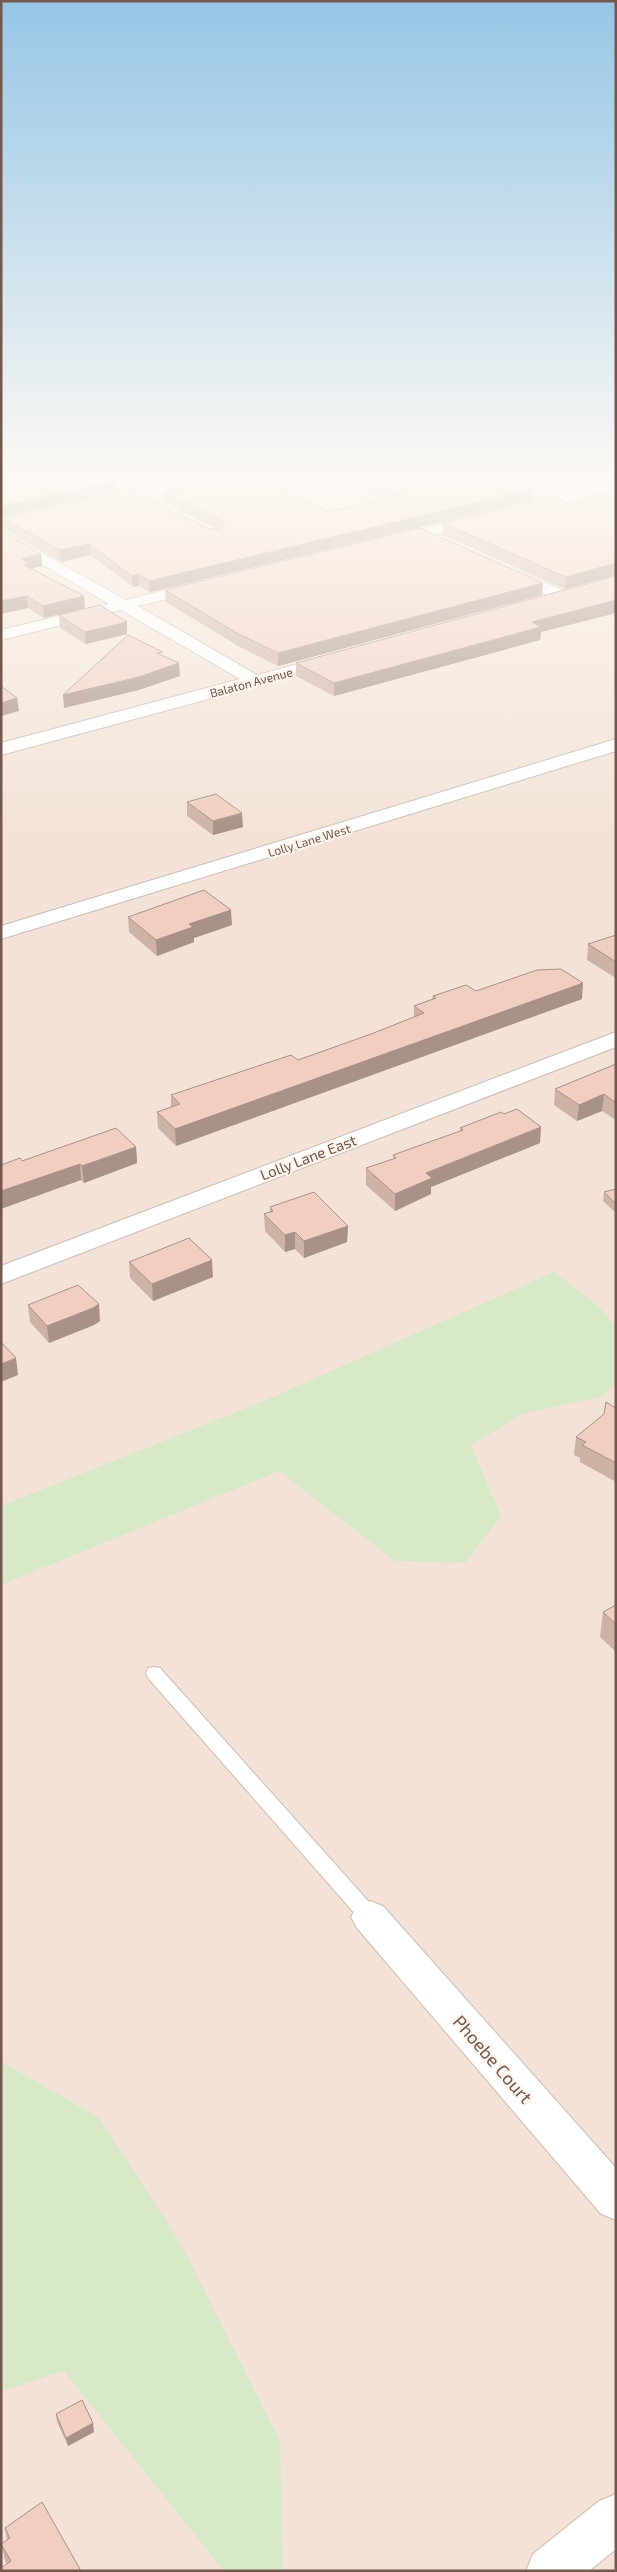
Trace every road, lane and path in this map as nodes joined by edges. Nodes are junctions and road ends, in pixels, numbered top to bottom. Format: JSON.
{"nodes":[{"id":1,"x":112,"y":598,"type":"edge"},
{"id":2,"x":152,"y":598,"type":"edge"},
{"id":3,"x":556,"y":598,"type":"edge"},
{"id":4,"x":534,"y":604,"type":"edge"},
{"id":5,"x":123,"y":605,"type":"junction"},
{"id":6,"x":1,"y":635,"type":"edge"},
{"id":7,"x":351,"y":654,"type":"edge"},
{"id":8,"x":255,"y":681,"type":"junction"},
{"id":9,"x":616,"y":745,"type":"edge"},
{"id":10,"x":1,"y":749,"type":"edge"},
{"id":11,"x":1,"y":934,"type":"edge"},
{"id":12,"x":616,"y":1038,"type":"edge"},
{"id":13,"x":1,"y":1276,"type":"edge"},
{"id":14,"x":154,"y":1673,"type":"dead end"},
{"id":15,"x":370,"y":1917,"type":"joint"},
{"id":16,"x":616,"y":2200,"type":"edge"},
{"id":17,"x":616,"y":2518,"type":"edge"},
{"id":18,"x":550,"y":2571,"type":"edge"}],
"edges":[{"from":1,"to":5,"type":"street"},
{"from":2,"to":5,"type":"street"},
{"from":3,"to":4,"type":"street"},
{"from":5,"to":6,"type":"street"},
{"from":5,"to":8,"type":"street"},
{"from":7,"to":8,"type":"street","name":"Balaton Avenue"},
{"from":8,"to":10,"type":"street","name":"Balaton Avenue"},
{"from":9,"to":11,"type":"street","name":"Lolly Lane West"},
{"from":12,"to":13,"type":"street","name":"Lolly Lane East"},
{"from":14,"to":15,"type":"lane"},
{"from":15,"to":16,"type":"street","name":"Phoebe Court"},
{"from":17,"to":18,"type":"street"}]}
